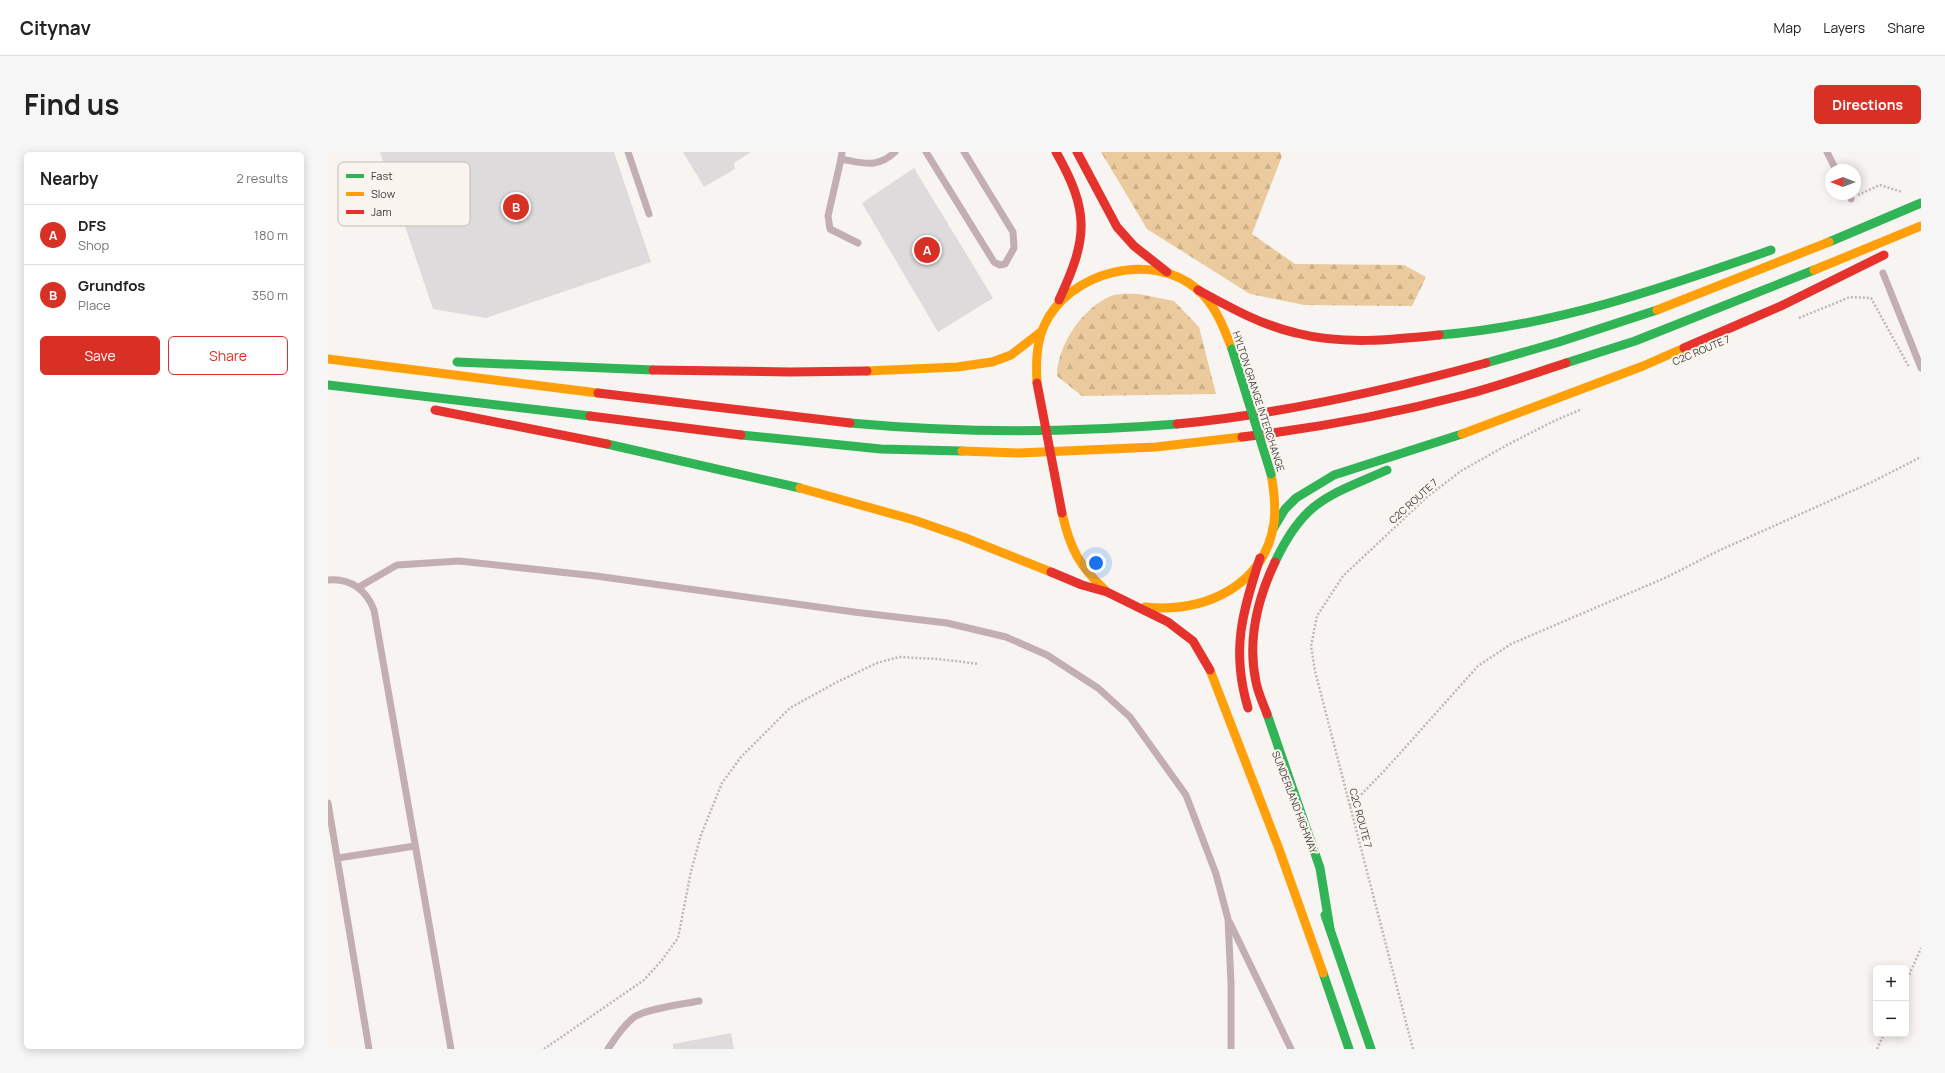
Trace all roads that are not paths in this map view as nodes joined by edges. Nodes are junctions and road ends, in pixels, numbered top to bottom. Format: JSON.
{"nodes":[{"id":1,"x":628,"y":152,"type":"edge"},
{"id":2,"x":895,"y":152,"type":"edge"},
{"id":3,"x":926,"y":152,"type":"edge"},
{"id":4,"x":964,"y":152,"type":"edge"},
{"id":5,"x":1056,"y":152,"type":"edge"},
{"id":6,"x":1077,"y":152,"type":"edge"},
{"id":7,"x":1827,"y":152,"type":"edge"},
{"id":8,"x":841,"y":155,"type":"edge"},
{"id":9,"x":1833,"y":164,"type":"edge"},
{"id":10,"x":1921,"y":203,"type":"edge"},
{"id":11,"x":649,"y":214,"type":"dead end"},
{"id":12,"x":1921,"y":226,"type":"edge"},
{"id":13,"x":1921,"y":232,"type":"edge"},
{"id":14,"x":858,"y":243,"type":"dead end"},
{"id":15,"x":1902,"y":244,"type":"dead end"},
{"id":16,"x":1779,"y":248,"type":"dead end"},
{"id":17,"x":1890,"y":251,"type":"dead end"},
{"id":18,"x":1883,"y":273,"type":"dead end"},
{"id":19,"x":1170,"y":274,"type":"junction"},
{"id":20,"x":1198,"y":290,"type":"junction"},
{"id":21,"x":1055,"y":309,"type":"junction"},
{"id":22,"x":1042,"y":331,"type":"junction"},
{"id":23,"x":328,"y":355,"type":"edge"},
{"id":24,"x":328,"y":359,"type":"edge"},
{"id":25,"x":407,"y":359,"type":"dead end"},
{"id":26,"x":447,"y":362,"type":"dead end"},
{"id":27,"x":1921,"y":368,"type":"edge"},
{"id":28,"x":328,"y":385,"type":"edge"},
{"id":29,"x":328,"y":390,"type":"edge"},
{"id":30,"x":397,"y":403,"type":"dead end"},
{"id":31,"x":428,"y":409,"type":"dead end"},
{"id":32,"x":1441,"y":442,"type":"junction"},
{"id":33,"x":1406,"y":462,"type":"dead end"},
{"id":34,"x":1393,"y":468,"type":"dead end"},
{"id":35,"x":1273,"y":529,"type":"junction"},
{"id":36,"x":1260,"y":558,"type":"junction"},
{"id":37,"x":328,"y":580,"type":"edge"},
{"id":38,"x":359,"y":587,"type":"junction"},
{"id":39,"x":1107,"y":592,"type":"junction"},
{"id":40,"x":1136,"y":605,"type":"junction"},
{"id":41,"x":1251,"y":715,"type":"dead end"},
{"id":42,"x":328,"y":803,"type":"edge"},
{"id":43,"x":415,"y":846,"type":"junction"},
{"id":44,"x":338,"y":858,"type":"junction"},
{"id":45,"x":1312,"y":878,"type":"dead end"},
{"id":46,"x":1228,"y":919,"type":"junction"},
{"id":47,"x":1330,"y":928,"type":"junction"},
{"id":48,"x":699,"y":1001,"type":"dead end"},
{"id":49,"x":370,"y":1049,"type":"edge"},
{"id":50,"x":451,"y":1049,"type":"edge"},
{"id":51,"x":608,"y":1049,"type":"edge"},
{"id":52,"x":1231,"y":1049,"type":"edge"},
{"id":53,"x":1291,"y":1049,"type":"edge"},
{"id":54,"x":1349,"y":1049,"type":"edge"},
{"id":55,"x":1371,"y":1049,"type":"edge"}],
"edges":[{"from":1,"to":11,"type":"lane"},
{"from":2,"to":8,"type":"lane"},
{"from":3,"to":4,"type":"lane"},
{"from":5,"to":21,"type":"highway"},
{"from":6,"to":19,"type":"highway"},
{"from":7,"to":9,"type":"lane"},
{"from":8,"to":14,"type":"lane"},
{"from":10,"to":24,"type":"highway"},
{"from":12,"to":28,"type":"highway"},
{"from":13,"to":15,"type":"highway"},
{"from":16,"to":20,"type":"highway"},
{"from":17,"to":32,"type":"highway"},
{"from":18,"to":27,"type":"lane"},
{"from":19,"to":20,"type":"highway","name":"HYLTON GRANGE INTERCHANGE"},
{"from":19,"to":21,"type":"highway","name":"HYLTON GRANGE INTERCHANGE"},
{"from":20,"to":35,"type":"highway","name":"HYLTON GRANGE INTERCHANGE","bridge":true},
{"from":21,"to":22,"type":"highway","name":"HYLTON GRANGE INTERCHANGE"},
{"from":22,"to":26,"type":"highway"},
{"from":22,"to":39,"type":"highway","name":"HYLTON GRANGE INTERCHANGE","bridge":true},
{"from":23,"to":25,"type":"highway"},
{"from":29,"to":30,"type":"highway"},
{"from":31,"to":39,"type":"highway"},
{"from":32,"to":33,"type":"highway"},
{"from":32,"to":35,"type":"highway"},
{"from":34,"to":47,"type":"highway"},
{"from":35,"to":36,"type":"highway","name":"HYLTON GRANGE INTERCHANGE"},
{"from":36,"to":40,"type":"highway","name":"HYLTON GRANGE INTERCHANGE"},
{"from":36,"to":41,"type":"highway"},
{"from":37,"to":38,"type":"lane"},
{"from":38,"to":43,"type":"lane"},
{"from":38,"to":46,"type":"lane"},
{"from":39,"to":40,"type":"highway"},
{"from":40,"to":54,"type":"highway"},
{"from":42,"to":44,"type":"lane"},
{"from":43,"to":44,"type":"lane"},
{"from":43,"to":50,"type":"lane"},
{"from":44,"to":49,"type":"lane"},
{"from":45,"to":47,"type":"highway"},
{"from":46,"to":52,"type":"lane"},
{"from":46,"to":53,"type":"lane"},
{"from":47,"to":55,"type":"highway"},
{"from":48,"to":51,"type":"lane"}]}
